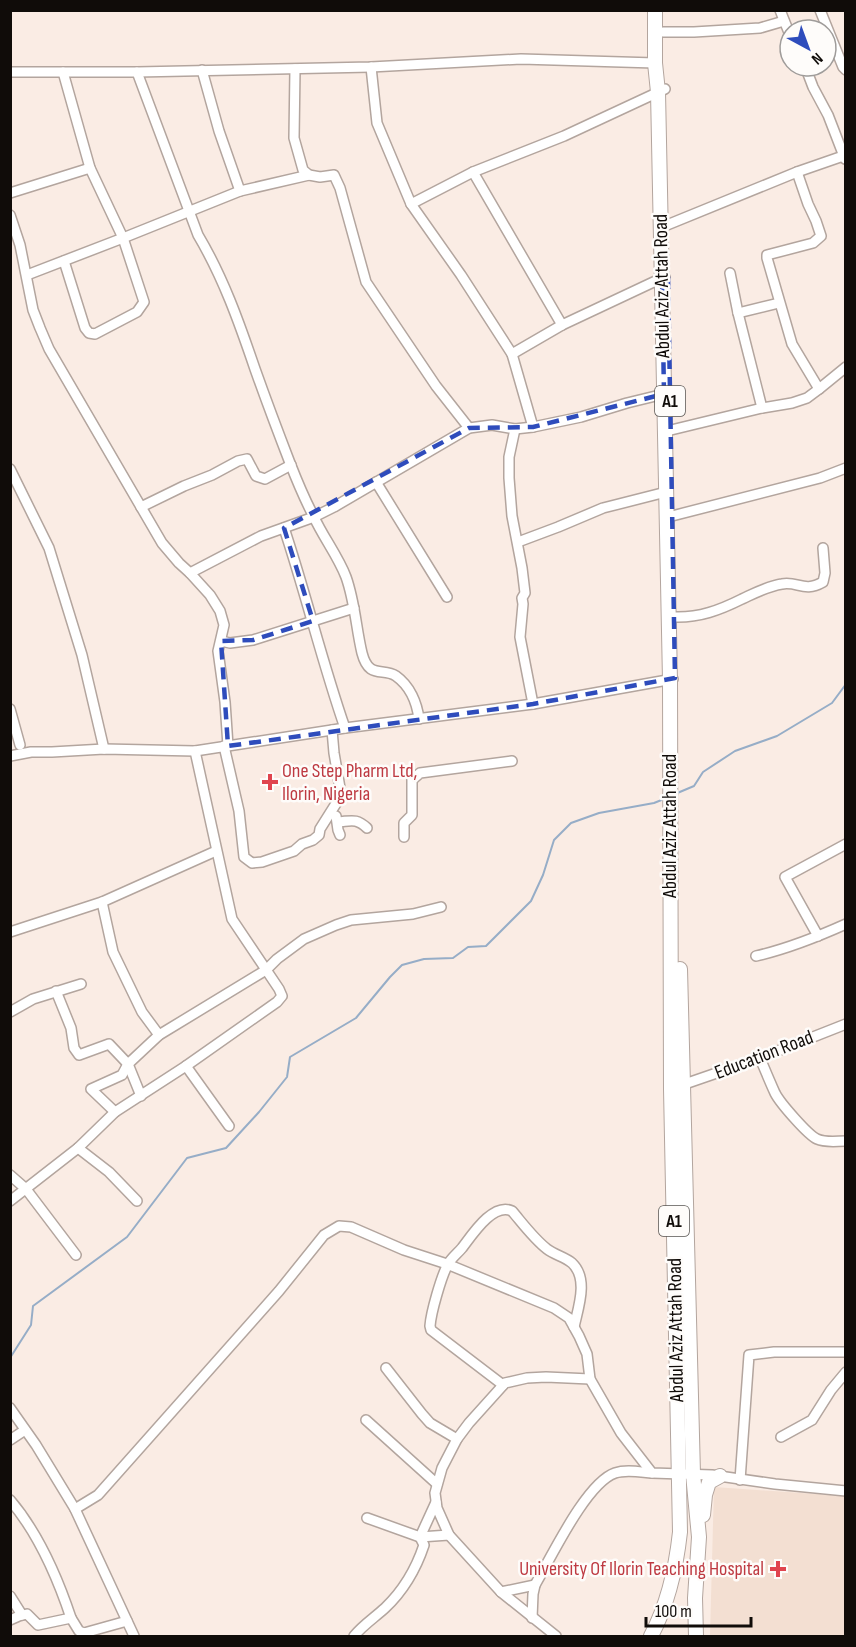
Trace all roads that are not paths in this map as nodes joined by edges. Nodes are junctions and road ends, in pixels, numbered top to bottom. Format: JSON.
{"nodes":[{"id":1,"x":655,"y":10,"type":"edge"},
{"id":2,"x":662,"y":10,"type":"edge"},
{"id":3,"x":820,"y":10,"type":"edge"},
{"id":4,"x":778,"y":23,"type":"edge"},
{"id":5,"x":663,"y":32,"type":"junction"},
{"id":6,"x":655,"y":63,"type":"junction"},
{"id":7,"x":371,"y":67,"type":"junction"},
{"id":8,"x":295,"y":69,"type":"junction"},
{"id":9,"x":846,"y":69,"type":"edge"},
{"id":10,"x":202,"y":70,"type":"junction"},
{"id":11,"x":10,"y":72,"type":"edge"},
{"id":12,"x":63,"y":72,"type":"junction"},
{"id":13,"x":137,"y":72,"type":"junction"},
{"id":14,"x":810,"y":78,"type":"edge"},
{"id":15,"x":661,"y":91,"type":"junction"},
{"id":16,"x":845,"y":157,"type":"edge"},
{"id":17,"x":90,"y":168,"type":"junction"},
{"id":18,"x":473,"y":172,"type":"junction"},
{"id":19,"x":797,"y":172,"type":"junction"},
{"id":20,"x":309,"y":175,"type":"junction"},
{"id":21,"x":240,"y":191,"type":"junction"},
{"id":22,"x":10,"y":193,"type":"edge"},
{"id":23,"x":411,"y":204,"type":"junction"},
{"id":24,"x":189,"y":212,"type":"junction"},
{"id":25,"x":10,"y":215,"type":"edge"},
{"id":26,"x":668,"y":225,"type":"junction"},
{"id":27,"x":123,"y":238,"type":"junction"},
{"id":28,"x":64,"y":261,"type":"junction"},
{"id":29,"x":730,"y":273,"type":"dead end"},
{"id":30,"x":27,"y":275,"type":"junction"},
{"id":31,"x":665,"y":277,"type":"junction"},
{"id":32,"x":779,"y":303,"type":"junction"},
{"id":33,"x":738,"y":314,"type":"junction"},
{"id":34,"x":562,"y":325,"type":"junction"},
{"id":35,"x":512,"y":354,"type":"junction"},
{"id":36,"x":846,"y":367,"type":"edge"},
{"id":37,"x":819,"y":389,"type":"junction"},
{"id":38,"x":664,"y":394,"type":"junction"},
{"id":39,"x":762,"y":408,"type":"junction"},
{"id":40,"x":532,"y":427,"type":"junction"},
{"id":41,"x":469,"y":428,"type":"junction"},
{"id":42,"x":515,"y":429,"type":"junction"},
{"id":43,"x":670,"y":430,"type":"junction"},
{"id":44,"x":291,"y":465,"type":"junction"},
{"id":45,"x":846,"y":468,"type":"edge"},
{"id":46,"x":10,"y":469,"type":"edge"},
{"id":47,"x":376,"y":482,"type":"junction"},
{"id":48,"x":666,"y":492,"type":"junction"},
{"id":49,"x":141,"y":507,"type":"junction"},
{"id":50,"x":672,"y":516,"type":"junction"},
{"id":51,"x":314,"y":517,"type":"junction"},
{"id":52,"x":284,"y":528,"type":"junction"},
{"id":53,"x":518,"y":542,"type":"junction"},
{"id":54,"x":823,"y":548,"type":"dead end"},
{"id":55,"x":190,"y":573,"type":"junction"},
{"id":56,"x":447,"y":597,"type":"dead end"},
{"id":57,"x":354,"y":608,"type":"junction"},
{"id":58,"x":674,"y":617,"type":"junction"},
{"id":59,"x":313,"y":621,"type":"junction"},
{"id":60,"x":221,"y":642,"type":"junction"},
{"id":61,"x":673,"y":679,"type":"junction"},
{"id":62,"x":533,"y":704,"type":"junction"},
{"id":63,"x":10,"y":709,"type":"edge"},
{"id":64,"x":419,"y":719,"type":"junction"},
{"id":65,"x":345,"y":728,"type":"junction"},
{"id":66,"x":332,"y":730,"type":"junction"},
{"id":67,"x":10,"y":740,"type":"edge"},
{"id":68,"x":20,"y":745,"type":"junction"},
{"id":69,"x":226,"y":746,"type":"junction"},
{"id":70,"x":104,"y":748,"type":"junction"},
{"id":71,"x":195,"y":751,"type":"junction"},
{"id":72,"x":31,"y":752,"type":"junction"},
{"id":73,"x":10,"y":756,"type":"edge"},
{"id":74,"x":512,"y":761,"type":"dead end"},
{"id":75,"x":334,"y":808,"type":"junction"},
{"id":76,"x":338,"y":822,"type":"junction"},
{"id":77,"x":367,"y":828,"type":"dead end"},
{"id":78,"x":340,"y":835,"type":"dead end"},
{"id":79,"x":404,"y":837,"type":"dead end"},
{"id":80,"x":846,"y":844,"type":"edge"},
{"id":81,"x":216,"y":850,"type":"junction"},
{"id":82,"x":102,"y":902,"type":"junction"},
{"id":83,"x":441,"y":907,"type":"dead end"},
{"id":84,"x":846,"y":924,"type":"edge"},
{"id":85,"x":10,"y":932,"type":"edge"},
{"id":86,"x":818,"y":936,"type":"junction"},
{"id":87,"x":756,"y":956,"type":"dead end"},
{"id":88,"x":266,"y":970,"type":"junction"},
{"id":89,"x":81,"y":984,"type":"dead end"},
{"id":90,"x":56,"y":991,"type":"junction"},
{"id":91,"x":10,"y":1012,"type":"edge"},
{"id":92,"x":846,"y":1024,"type":"edge"},
{"id":93,"x":159,"y":1035,"type":"junction"},
{"id":94,"x":760,"y":1058,"type":"junction"},
{"id":95,"x":128,"y":1064,"type":"junction"},
{"id":96,"x":186,"y":1066,"type":"junction"},
{"id":97,"x":677,"y":1087,"type":"junction"},
{"id":98,"x":141,"y":1096,"type":"junction"},
{"id":99,"x":115,"y":1112,"type":"junction"},
{"id":100,"x":229,"y":1126,"type":"dead end"},
{"id":101,"x":846,"y":1141,"type":"edge"},
{"id":102,"x":78,"y":1148,"type":"junction"},
{"id":103,"x":10,"y":1175,"type":"edge"},
{"id":104,"x":26,"y":1189,"type":"junction"},
{"id":105,"x":10,"y":1201,"type":"edge"},
{"id":106,"x":137,"y":1201,"type":"dead end"},
{"id":107,"x":76,"y":1255,"type":"dead end"},
{"id":108,"x":447,"y":1264,"type":"junction"},
{"id":109,"x":574,"y":1327,"type":"junction"},
{"id":110,"x":846,"y":1352,"type":"edge"},
{"id":111,"x":386,"y":1368,"type":"dead end"},
{"id":112,"x":846,"y":1372,"type":"edge"},
{"id":113,"x":590,"y":1379,"type":"junction"},
{"id":114,"x":503,"y":1385,"type":"junction"},
{"id":115,"x":10,"y":1408,"type":"edge"},
{"id":116,"x":366,"y":1420,"type":"dead end"},
{"id":117,"x":25,"y":1430,"type":"junction"},
{"id":118,"x":781,"y":1437,"type":"dead end"},
{"id":119,"x":457,"y":1439,"type":"junction"},
{"id":120,"x":10,"y":1440,"type":"edge"},
{"id":121,"x":651,"y":1473,"type":"junction"},
{"id":122,"x":678,"y":1474,"type":"junction"},
{"id":123,"x":693,"y":1474,"type":"junction"},
{"id":124,"x":720,"y":1476,"type":"junction"},
{"id":125,"x":740,"y":1480,"type":"junction"},
{"id":126,"x":437,"y":1484,"type":"junction"},
{"id":127,"x":846,"y":1491,"type":"edge"},
{"id":128,"x":10,"y":1500,"type":"edge"},
{"id":129,"x":436,"y":1502,"type":"junction"},
{"id":130,"x":75,"y":1509,"type":"junction"},
{"id":131,"x":367,"y":1518,"type":"dead end"},
{"id":132,"x":449,"y":1535,"type":"junction"},
{"id":133,"x":420,"y":1537,"type":"junction"},
{"id":134,"x":699,"y":1537,"type":"junction"},
{"id":135,"x":535,"y":1586,"type":"junction"},
{"id":136,"x":501,"y":1592,"type":"junction"},
{"id":137,"x":10,"y":1596,"type":"edge"},
{"id":138,"x":22,"y":1615,"type":"junction"},
{"id":139,"x":71,"y":1618,"type":"junction"},
{"id":140,"x":532,"y":1618,"type":"junction"},
{"id":141,"x":10,"y":1620,"type":"edge"},
{"id":142,"x":127,"y":1621,"type":"junction"},
{"id":143,"x":134,"y":1636,"type":"edge"},
{"id":144,"x":354,"y":1636,"type":"edge"},
{"id":145,"x":556,"y":1636,"type":"edge"},
{"id":146,"x":651,"y":1636,"type":"edge"},
{"id":147,"x":696,"y":1636,"type":"edge"}],
"edges":[{"from":1,"to":6,"type":"highway","name":"Abdul Aziz Attah Road","number":"A1"},
{"from":2,"to":5,"type":"highway","name":"Abdul Aziz Attah Road","number":"A1"},
{"from":3,"to":9,"type":"street"},
{"from":4,"to":5,"type":"street"},
{"from":5,"to":15,"type":"highway","name":"Abdul Aziz Attah Road","number":"A1"},
{"from":6,"to":7,"type":"street"},
{"from":6,"to":15,"type":"highway","name":"Abdul Aziz Attah Road","number":"A1"},
{"from":7,"to":8,"type":"street"},
{"from":7,"to":23,"type":"street"},
{"from":8,"to":10,"type":"street"},
{"from":8,"to":20,"type":"street"},
{"from":10,"to":13,"type":"street"},
{"from":10,"to":21,"type":"street"},
{"from":11,"to":12,"type":"street"},
{"from":12,"to":13,"type":"street"},
{"from":12,"to":17,"type":"street"},
{"from":13,"to":24,"type":"street"},
{"from":14,"to":16,"type":"street"},
{"from":15,"to":18,"type":"street"},
{"from":15,"to":26,"type":"highway","name":"Abdul Aziz Attah Road","number":"A1"},
{"from":15,"to":31,"type":"highway","name":"Abdul Aziz Attah Road","number":"A1"},
{"from":16,"to":19,"type":"street"},
{"from":17,"to":22,"type":"street"},
{"from":17,"to":27,"type":"street"},
{"from":18,"to":23,"type":"street"},
{"from":18,"to":34,"type":"street"},
{"from":19,"to":26,"type":"street"},
{"from":19,"to":32,"type":"street"},
{"from":20,"to":21,"type":"street"},
{"from":20,"to":41,"type":"street"},
{"from":21,"to":24,"type":"street"},
{"from":23,"to":35,"type":"street"},
{"from":24,"to":27,"type":"street"},
{"from":24,"to":44,"type":"street"},
{"from":25,"to":30,"type":"street"},
{"from":26,"to":31,"type":"highway","name":"Abdul Aziz Attah Road","number":"A1"},
{"from":27,"to":28,"type":"street"},
{"from":27,"to":28,"type":"street"},
{"from":28,"to":30,"type":"street"},
{"from":29,"to":33,"type":"street"},
{"from":30,"to":49,"type":"street"},
{"from":31,"to":34,"type":"street"},
{"from":31,"to":38,"type":"highway","name":"Abdul Aziz Attah Road","number":"A1"},
{"from":31,"to":43,"type":"highway","name":"Abdul Aziz Attah Road","number":"A1"},
{"from":32,"to":33,"type":"street"},
{"from":32,"to":37,"type":"street"},
{"from":33,"to":39,"type":"street"},
{"from":34,"to":35,"type":"street"},
{"from":35,"to":40,"type":"street"},
{"from":36,"to":37,"type":"street"},
{"from":37,"to":39,"type":"street"},
{"from":38,"to":40,"type":"street"},
{"from":38,"to":48,"type":"highway","name":"Abdul Aziz Attah Road","number":"A1"},
{"from":39,"to":43,"type":"street"},
{"from":40,"to":42,"type":"street"},
{"from":41,"to":42,"type":"street"},
{"from":41,"to":47,"type":"street"},
{"from":42,"to":53,"type":"street"},
{"from":43,"to":50,"type":"highway","name":"Abdul Aziz Attah Road","number":"A1"},
{"from":44,"to":49,"type":"street"},
{"from":44,"to":51,"type":"street"},
{"from":45,"to":50,"type":"street"},
{"from":46,"to":70,"type":"street"},
{"from":47,"to":51,"type":"street"},
{"from":47,"to":56,"type":"street"},
{"from":48,"to":53,"type":"street"},
{"from":48,"to":61,"type":"highway","name":"Abdul Aziz Attah Road","number":"A1"},
{"from":49,"to":55,"type":"street"},
{"from":50,"to":58,"type":"highway","name":"Abdul Aziz Attah Road","number":"A1"},
{"from":51,"to":52,"type":"street"},
{"from":51,"to":57,"type":"street"},
{"from":52,"to":55,"type":"street"},
{"from":52,"to":59,"type":"street"},
{"from":53,"to":62,"type":"street"},
{"from":54,"to":58,"type":"street"},
{"from":55,"to":60,"type":"street"},
{"from":57,"to":59,"type":"street"},
{"from":57,"to":64,"type":"street"},
{"from":58,"to":61,"type":"highway","name":"Abdul Aziz Attah Road","number":"A1"},
{"from":59,"to":60,"type":"street"},
{"from":59,"to":65,"type":"street"},
{"from":60,"to":69,"type":"street"},
{"from":61,"to":62,"type":"street"},
{"from":61,"to":97,"type":"highway","name":"Abdul Aziz Attah Road","number":"A1"},
{"from":62,"to":64,"type":"street"},
{"from":63,"to":68,"type":"street"},
{"from":64,"to":65,"type":"street"},
{"from":65,"to":66,"type":"street"},
{"from":66,"to":69,"type":"street"},
{"from":66,"to":75,"type":"street"},
{"from":67,"to":68,"type":"street"},
{"from":68,"to":72,"type":"street"},
{"from":69,"to":71,"type":"street"},
{"from":69,"to":75,"type":"street"},
{"from":70,"to":71,"type":"street"},
{"from":70,"to":72,"type":"street"},
{"from":71,"to":81,"type":"street"},
{"from":72,"to":73,"type":"street"},
{"from":74,"to":79,"type":"street"},
{"from":75,"to":76,"type":"street"},
{"from":76,"to":77,"type":"street"},
{"from":76,"to":78,"type":"street"},
{"from":80,"to":86,"type":"street"},
{"from":81,"to":82,"type":"street"},
{"from":81,"to":88,"type":"street"},
{"from":82,"to":85,"type":"street"},
{"from":82,"to":93,"type":"street"},
{"from":83,"to":88,"type":"street"},
{"from":84,"to":86,"type":"street"},
{"from":86,"to":87,"type":"street"},
{"from":88,"to":93,"type":"street"},
{"from":88,"to":96,"type":"street"},
{"from":89,"to":90,"type":"street"},
{"from":90,"to":91,"type":"street"},
{"from":90,"to":95,"type":"street"},
{"from":92,"to":94,"type":"street","name":"Education Road"},
{"from":93,"to":95,"type":"street"},
{"from":94,"to":97,"type":"street","name":"Education Road"},
{"from":94,"to":101,"type":"street"},
{"from":95,"to":98,"type":"street"},
{"from":95,"to":99,"type":"street"},
{"from":96,"to":98,"type":"street"},
{"from":96,"to":100,"type":"street"},
{"from":97,"to":122,"type":"highway","name":"Abdul Aziz Attah Road","number":"A1"},
{"from":97,"to":123,"type":"highway","name":"Abdul Aziz Attah Road","number":"A1"},
{"from":98,"to":99,"type":"street"},
{"from":99,"to":102,"type":"street"},
{"from":102,"to":104,"type":"street"},
{"from":102,"to":106,"type":"street"},
{"from":103,"to":104,"type":"street"},
{"from":104,"to":105,"type":"street"},
{"from":104,"to":107,"type":"street"},
{"from":108,"to":109,"type":"street"},
{"from":108,"to":109,"type":"street"},
{"from":108,"to":114,"type":"street"},
{"from":108,"to":130,"type":"street"},
{"from":109,"to":113,"type":"street"},
{"from":110,"to":125,"type":"street"},
{"from":111,"to":119,"type":"street"},
{"from":112,"to":118,"type":"street"},
{"from":113,"to":114,"type":"street"},
{"from":113,"to":121,"type":"street"},
{"from":114,"to":119,"type":"street"},
{"from":115,"to":117,"type":"street"},
{"from":116,"to":126,"type":"street"},
{"from":117,"to":120,"type":"street"},
{"from":117,"to":130,"type":"street"},
{"from":119,"to":126,"type":"street"},
{"from":121,"to":122,"type":"street"},
{"from":121,"to":135,"type":"street"},
{"from":122,"to":123,"type":"street"},
{"from":122,"to":146,"type":"highway","name":"Abdul Aziz Attah Road","number":"A1"},
{"from":123,"to":124,"type":"street"},
{"from":123,"to":134,"type":"highway","name":"Abdul Aziz Attah Road","number":"A1"},
{"from":124,"to":125,"type":"street"},
{"from":124,"to":134,"type":"highway"},
{"from":125,"to":127,"type":"street"},
{"from":126,"to":129,"type":"street"},
{"from":128,"to":139,"type":"street"},
{"from":129,"to":132,"type":"street"},
{"from":129,"to":133,"type":"street"},
{"from":130,"to":142,"type":"street"},
{"from":131,"to":133,"type":"street"},
{"from":132,"to":133,"type":"street"},
{"from":132,"to":136,"type":"street"},
{"from":133,"to":144,"type":"street"},
{"from":134,"to":147,"type":"highway","name":"Abdul Aziz Attah Road","number":"A1"},
{"from":135,"to":136,"type":"street"},
{"from":135,"to":140,"type":"street"},
{"from":136,"to":140,"type":"street"},
{"from":137,"to":138,"type":"street"},
{"from":138,"to":139,"type":"street"},
{"from":138,"to":141,"type":"street"},
{"from":139,"to":142,"type":"street"},
{"from":140,"to":145,"type":"street"},
{"from":142,"to":143,"type":"street"}]}
